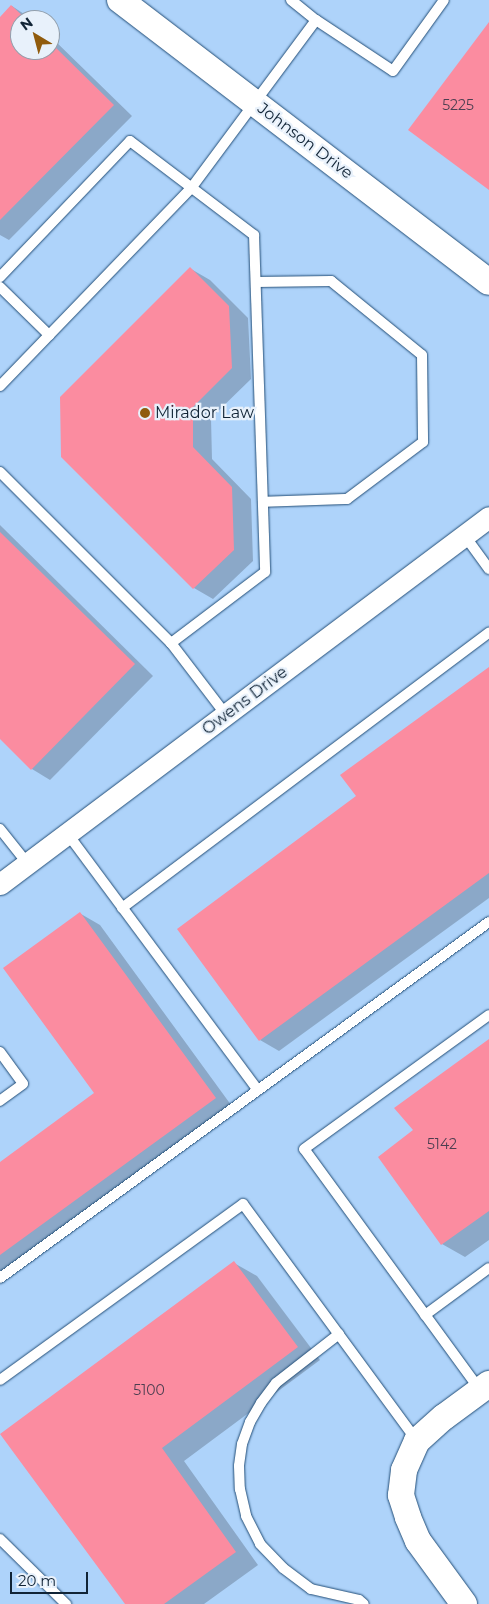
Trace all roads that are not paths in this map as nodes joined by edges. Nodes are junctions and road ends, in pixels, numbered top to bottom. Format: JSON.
{"nodes":[{"id":1,"x":120,"y":0,"type":"edge"},
{"id":2,"x":291,"y":0,"type":"edge"},
{"id":3,"x":444,"y":0,"type":"edge"},
{"id":4,"x":316,"y":20,"type":"junction"},
{"id":5,"x":255,"y":103,"type":"junction"},
{"id":6,"x":192,"y":188,"type":"junction"},
{"id":7,"x":0,"y":277,"type":"edge"},
{"id":8,"x":256,"y":282,"type":"junction"},
{"id":9,"x":489,"y":282,"type":"edge"},
{"id":10,"x":0,"y":287,"type":"edge"},
{"id":11,"x":49,"y":335,"type":"junction"},
{"id":12,"x":0,"y":386,"type":"edge"},
{"id":13,"x":0,"y":472,"type":"edge"},
{"id":14,"x":263,"y":502,"type":"junction"},
{"id":15,"x":489,"y":517,"type":"edge"},
{"id":16,"x":465,"y":536,"type":"junction"},
{"id":17,"x":489,"y":569,"type":"edge"},
{"id":18,"x":489,"y":632,"type":"edge"},
{"id":19,"x":171,"y":643,"type":"junction"},
{"id":20,"x":226,"y":715,"type":"junction"},
{"id":21,"x":0,"y":829,"type":"edge"},
{"id":22,"x":67,"y":833,"type":"junction"},
{"id":23,"x":27,"y":863,"type":"junction"},
{"id":24,"x":0,"y":884,"type":"edge"},
{"id":25,"x":122,"y":908,"type":"junction"},
{"id":26,"x":489,"y":922,"type":"edge"},
{"id":27,"x":489,"y":1015,"type":"edge"},
{"id":28,"x":0,"y":1052,"type":"edge"},
{"id":29,"x":258,"y":1090,"type":"junction"},
{"id":30,"x":0,"y":1101,"type":"edge"},
{"id":31,"x":489,"y":1268,"type":"edge"},
{"id":32,"x":0,"y":1278,"type":"edge"},
{"id":33,"x":425,"y":1315,"type":"junction"},
{"id":34,"x":339,"y":1334,"type":"junction"},
{"id":35,"x":0,"y":1380,"type":"edge"},
{"id":36,"x":485,"y":1387,"type":"edge"},
{"id":37,"x":417,"y":1441,"type":"junction"},
{"id":38,"x":0,"y":1539,"type":"edge"},
{"id":39,"x":66,"y":1604,"type":"edge"},
{"id":40,"x":364,"y":1604,"type":"edge"},
{"id":41,"x":464,"y":1604,"type":"edge"}],
"edges":[{"from":1,"to":5,"type":"street","name":"Johnson Drive"},
{"from":2,"to":4,"type":"lane"},
{"from":3,"to":4,"type":"lane"},
{"from":4,"to":5,"type":"lane"},
{"from":5,"to":6,"type":"lane"},
{"from":5,"to":9,"type":"street","name":"Johnson Drive"},
{"from":6,"to":7,"type":"lane"},
{"from":6,"to":8,"type":"lane"},
{"from":6,"to":11,"type":"lane"},
{"from":8,"to":14,"type":"lane"},
{"from":8,"to":14,"type":"lane"},
{"from":10,"to":11,"type":"lane"},
{"from":11,"to":12,"type":"lane"},
{"from":13,"to":19,"type":"lane"},
{"from":14,"to":19,"type":"lane"},
{"from":15,"to":16,"type":"street","name":"Owens Drive"},
{"from":16,"to":17,"type":"lane"},
{"from":16,"to":20,"type":"street","name":"Owens Drive"},
{"from":18,"to":25,"type":"lane"},
{"from":19,"to":20,"type":"lane"},
{"from":20,"to":22,"type":"street","name":"Owens Drive"},
{"from":21,"to":23,"type":"lane"},
{"from":22,"to":23,"type":"street","name":"Owens Drive"},
{"from":22,"to":25,"type":"lane"},
{"from":23,"to":24,"type":"street","name":"Owens Drive"},
{"from":25,"to":29,"type":"lane"},
{"from":26,"to":29,"type":"lane"},
{"from":27,"to":33,"type":"lane"},
{"from":28,"to":30,"type":"lane"},
{"from":29,"to":32,"type":"lane"},
{"from":31,"to":33,"type":"lane"},
{"from":33,"to":36,"type":"lane"},
{"from":34,"to":35,"type":"lane"},
{"from":34,"to":37,"type":"lane"},
{"from":34,"to":40,"type":"lane"},
{"from":36,"to":37,"type":"street"},
{"from":37,"to":41,"type":"street"},
{"from":38,"to":39,"type":"lane"}]}
